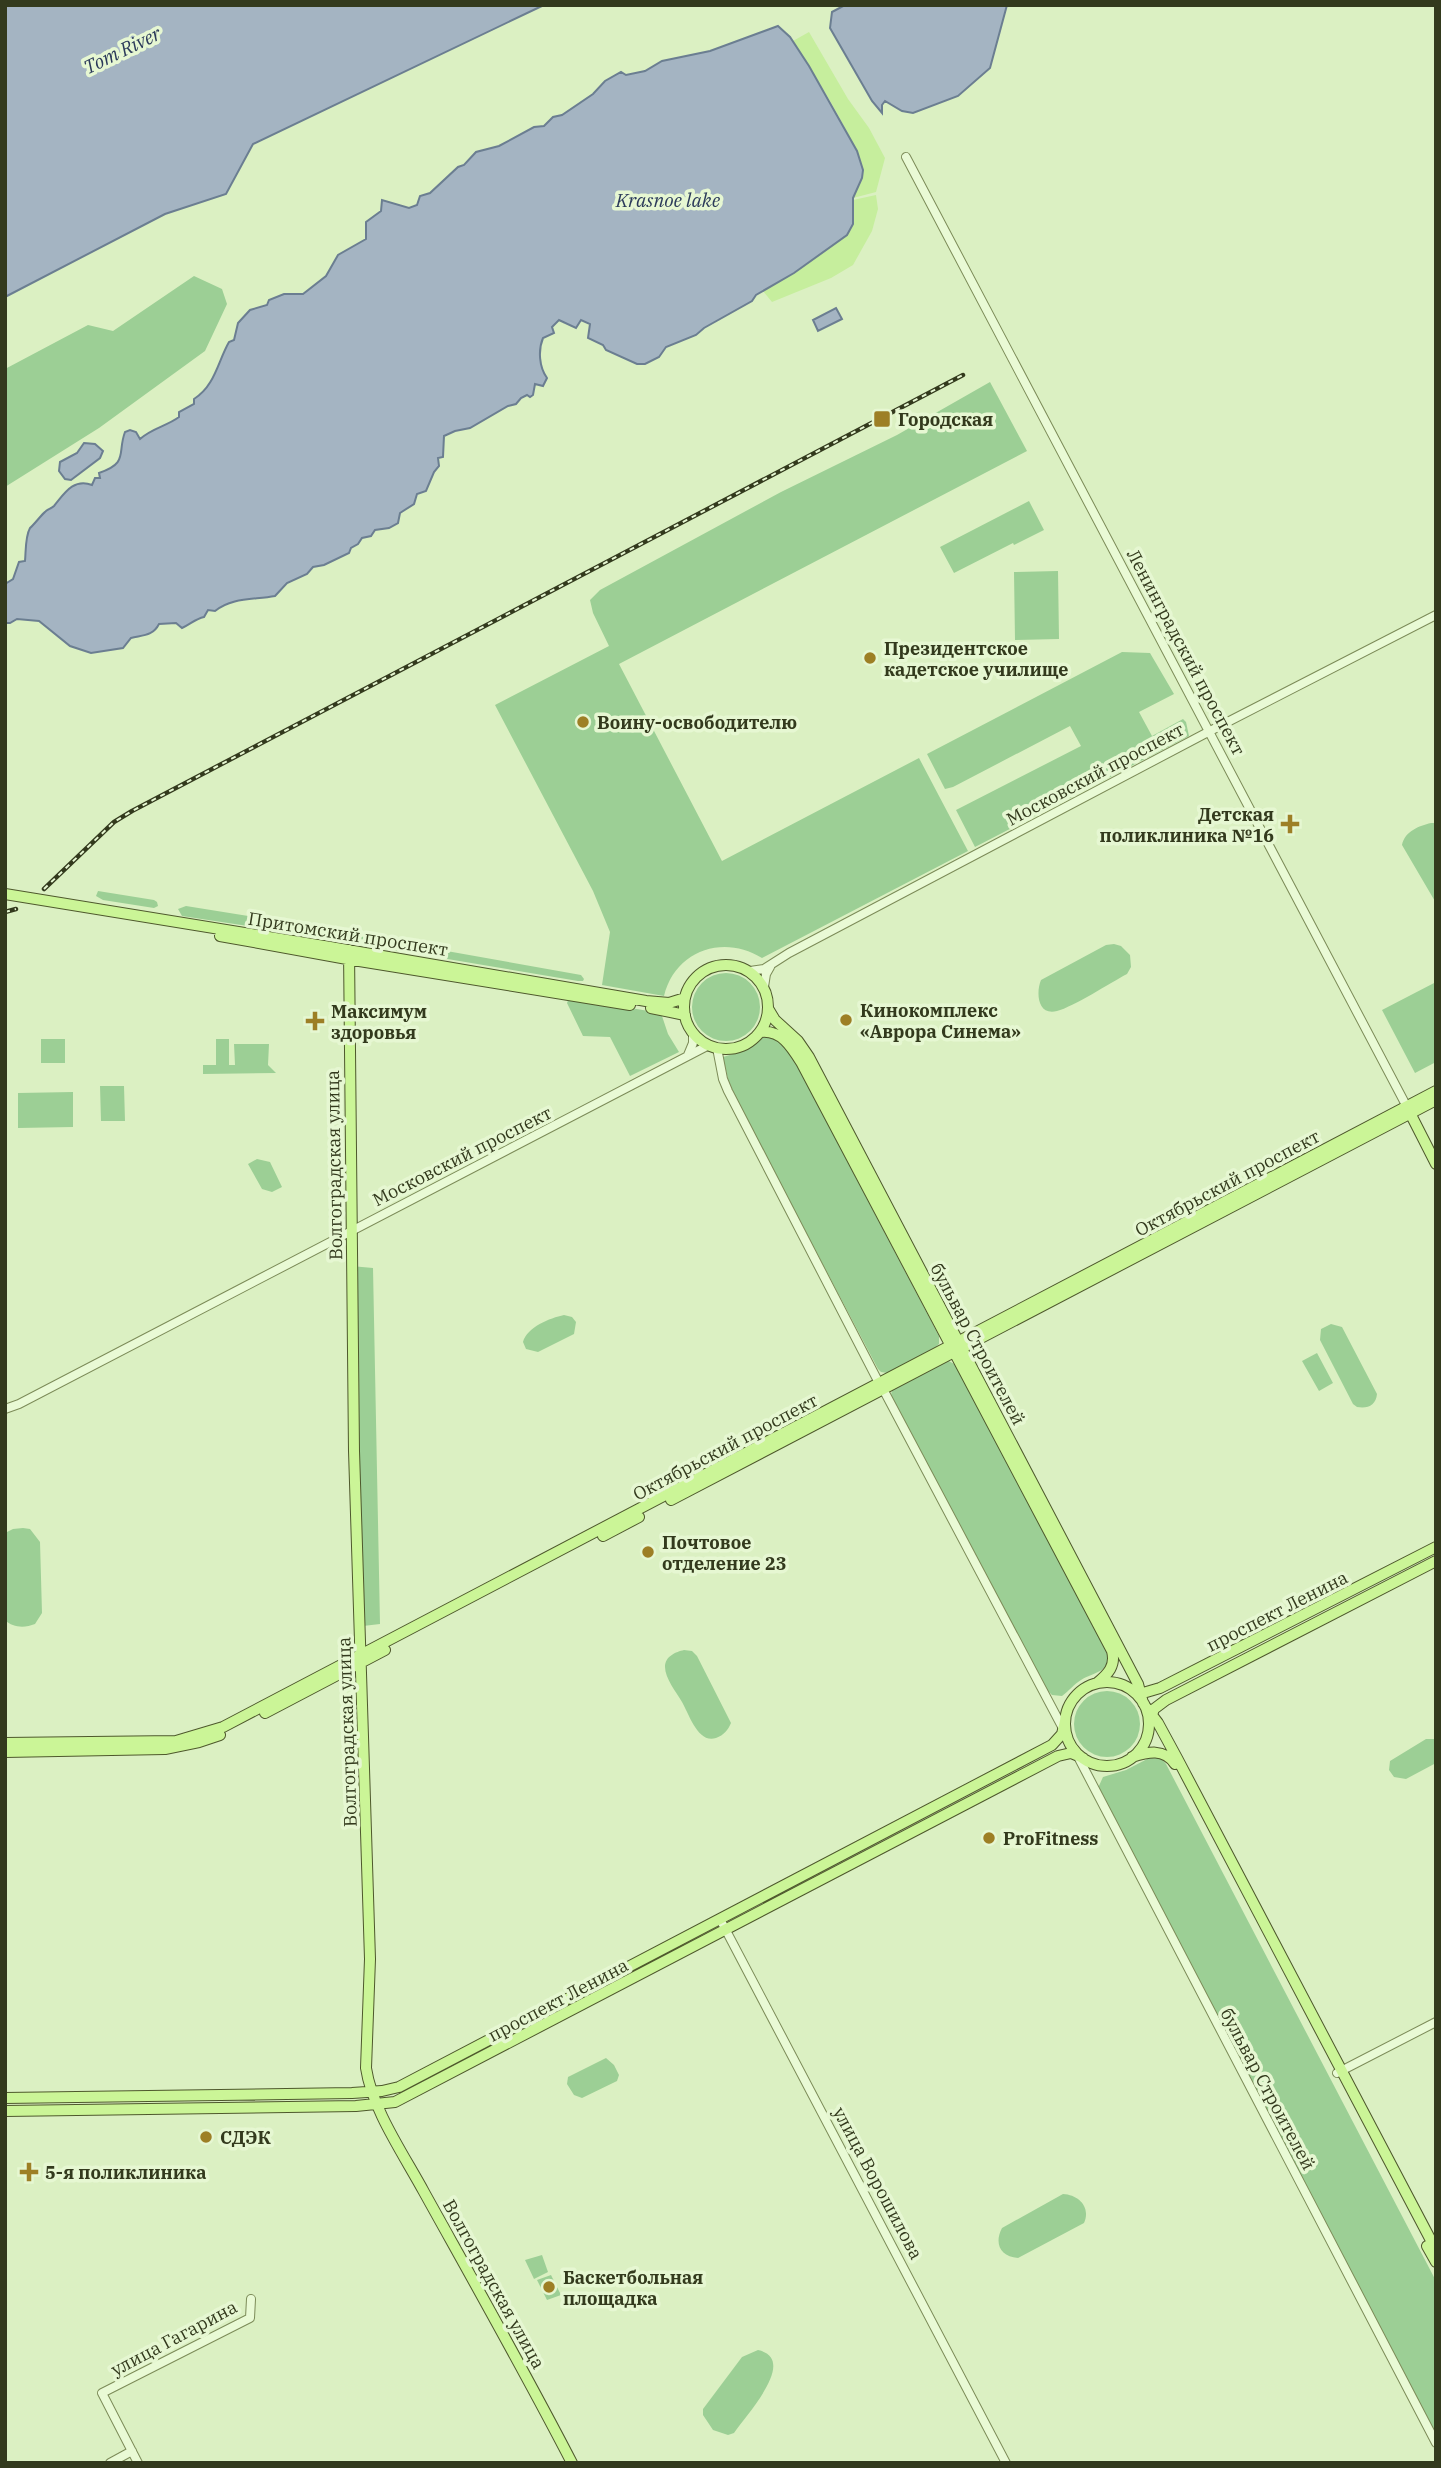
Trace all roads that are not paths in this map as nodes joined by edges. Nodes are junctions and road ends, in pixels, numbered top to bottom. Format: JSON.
{"nodes":[{"id":1,"x":906,"y":157,"type":"dead end"},
{"id":2,"x":1436,"y":615,"type":"edge"},
{"id":3,"x":1210,"y":731,"type":"junction"},
{"id":4,"x":5,"y":894,"type":"edge"},
{"id":5,"x":5,"y":900,"type":"edge"},
{"id":6,"x":348,"y":954,"type":"junction"},
{"id":7,"x":772,"y":965,"type":"junction"},
{"id":8,"x":750,"y":971,"type":"junction"},
{"id":9,"x":764,"y":987,"type":"junction"},
{"id":10,"x":685,"y":998,"type":"junction"},
{"id":11,"x":769,"y":1010,"type":"junction"},
{"id":12,"x":685,"y":1015,"type":"junction"},
{"id":13,"x":761,"y":1032,"type":"junction"},
{"id":14,"x":693,"y":1033,"type":"junction"},
{"id":15,"x":713,"y":1047,"type":"junction"},
{"id":16,"x":688,"y":1055,"type":"junction"},
{"id":17,"x":1436,"y":1091,"type":"edge"},
{"id":18,"x":1436,"y":1100,"type":"edge"},
{"id":19,"x":1408,"y":1110,"type":"junction"},
{"id":20,"x":1436,"y":1164,"type":"edge"},
{"id":21,"x":350,"y":1232,"type":"junction"},
{"id":22,"x":957,"y":1347,"type":"junction"},
{"id":23,"x":881,"y":1386,"type":"junction"},
{"id":24,"x":5,"y":1409,"type":"edge"},
{"id":25,"x":1436,"y":1547,"type":"edge"},
{"id":26,"x":1436,"y":1560,"type":"edge"},
{"id":27,"x":360,"y":1660,"type":"junction"},
{"id":28,"x":1097,"y":1683,"type":"junction"},
{"id":29,"x":1146,"y":1708,"type":"junction"},
{"id":30,"x":1065,"y":1730,"type":"junction"},
{"id":31,"x":5,"y":1743,"type":"edge"},
{"id":32,"x":5,"y":1752,"type":"edge"},
{"id":33,"x":1078,"y":1754,"type":"junction"},
{"id":34,"x":1132,"y":1758,"type":"junction"},
{"id":35,"x":720,"y":1919,"type":"junction"},
{"id":36,"x":726,"y":1930,"type":"junction"},
{"id":37,"x":1436,"y":2022,"type":"edge"},
{"id":38,"x":1339,"y":2072,"type":"junction"},
{"id":39,"x":373,"y":2092,"type":"junction"},
{"id":40,"x":5,"y":2098,"type":"edge"},
{"id":41,"x":378,"y":2105,"type":"junction"},
{"id":42,"x":5,"y":2111,"type":"edge"},
{"id":43,"x":1436,"y":2250,"type":"edge"},
{"id":44,"x":1436,"y":2262,"type":"edge"},
{"id":45,"x":251,"y":2299,"type":"dead end"},
{"id":46,"x":1436,"y":2443,"type":"edge"},
{"id":47,"x":132,"y":2451,"type":"junction"},
{"id":48,"x":110,"y":2463,"type":"edge"},
{"id":49,"x":138,"y":2463,"type":"edge"},
{"id":50,"x":572,"y":2463,"type":"edge"},
{"id":51,"x":1006,"y":2463,"type":"edge"}],
"edges":[{"from":1,"to":3,"type":"street","name":"Ленинградский проспект"},
{"from":2,"to":3,"type":"street","name":"Московский проспект"},
{"from":3,"to":7,"type":"street","name":"Московский проспект"},
{"from":3,"to":19,"type":"street","name":"Ленинградский проспект"},
{"from":4,"to":6,"type":"main road","name":"Притомский проспект"},
{"from":5,"to":6,"type":"main road","name":"Притомский проспект"},
{"from":6,"to":10,"type":"main road","name":"Притомский проспект"},
{"from":6,"to":12,"type":"main road","name":"Притомский проспект"},
{"from":6,"to":21,"type":"main road","name":"Волгоградская улица"},
{"from":7,"to":8,"type":"street","name":"Московский проспект"},
{"from":7,"to":9,"type":"street"},
{"from":8,"to":9,"type":"main road"},
{"from":8,"to":10,"type":"main road"},
{"from":9,"to":11,"type":"main road"},
{"from":10,"to":12,"type":"main road"},
{"from":11,"to":13,"type":"main road"},
{"from":11,"to":22,"type":"main road","name":"бульвар Строителей"},
{"from":12,"to":14,"type":"main road"},
{"from":13,"to":15,"type":"main road"},
{"from":13,"to":22,"type":"main road","name":"бульвар Строителей"},
{"from":14,"to":15,"type":"main road"},
{"from":14,"to":16,"type":"street"},
{"from":15,"to":16,"type":"street","name":"Московский проспект"},
{"from":15,"to":23,"type":"street"},
{"from":16,"to":21,"type":"street","name":"Московский проспект"},
{"from":17,"to":19,"type":"main road","name":"Октябрьский проспект"},
{"from":18,"to":19,"type":"main road","name":"Октябрьский проспект"},
{"from":19,"to":20,"type":"main road","name":"Ленинградский проспект"},
{"from":19,"to":22,"type":"main road","name":"Октябрьский проспект"},
{"from":21,"to":24,"type":"street","name":"Московский проспект"},
{"from":21,"to":27,"type":"main road","name":"Волгоградская улица"},
{"from":22,"to":23,"type":"main road","name":"Октябрьский проспект"},
{"from":22,"to":28,"type":"main road","name":"бульвар Строителей"},
{"from":22,"to":29,"type":"main road","name":"бульвар Строителей"},
{"from":23,"to":27,"type":"main road","name":"Октябрьский проспект"},
{"from":23,"to":30,"type":"street"},
{"from":25,"to":29,"type":"main road","name":"проспект Ленина"},
{"from":26,"to":29,"type":"main road","name":"проспект Ленина"},
{"from":27,"to":31,"type":"main road","name":"Октябрьский проспект"},
{"from":27,"to":32,"type":"main road","name":"Октябрьский проспект"},
{"from":27,"to":39,"type":"main road","name":"Волгоградская улица"},
{"from":28,"to":29,"type":"main road"},
{"from":28,"to":30,"type":"main road"},
{"from":29,"to":34,"type":"main road"},
{"from":29,"to":38,"type":"main road","name":"бульвар Строителей"},
{"from":30,"to":33,"type":"main road"},
{"from":30,"to":35,"type":"main road","name":"проспект Ленина"},
{"from":33,"to":34,"type":"main road"},
{"from":33,"to":36,"type":"main road","name":"проспект Ленина"},
{"from":33,"to":46,"type":"street","name":"бульвар Строителей"},
{"from":34,"to":38,"type":"main road","name":"бульвар Строителей"},
{"from":35,"to":36,"type":"street","name":"улица Ворошилова"},
{"from":35,"to":39,"type":"main road","name":"проспект Ленина"},
{"from":36,"to":41,"type":"main road","name":"проспект Ленина"},
{"from":36,"to":51,"type":"street","name":"улица Ворошилова"},
{"from":37,"to":38,"type":"street"},
{"from":38,"to":43,"type":"main road","name":"бульвар Строителей"},
{"from":38,"to":44,"type":"main road","name":"бульвар Строителей"},
{"from":39,"to":40,"type":"main road","name":"проспект Ленина"},
{"from":39,"to":41,"type":"main road","name":"Волгоградская улица"},
{"from":41,"to":42,"type":"main road","name":"проспект Ленина"},
{"from":41,"to":50,"type":"main road","name":"Волгоградская улица"},
{"from":45,"to":47,"type":"street","name":"улица Гагарина"},
{"from":47,"to":48,"type":"street"},
{"from":47,"to":49,"type":"street"}]}
